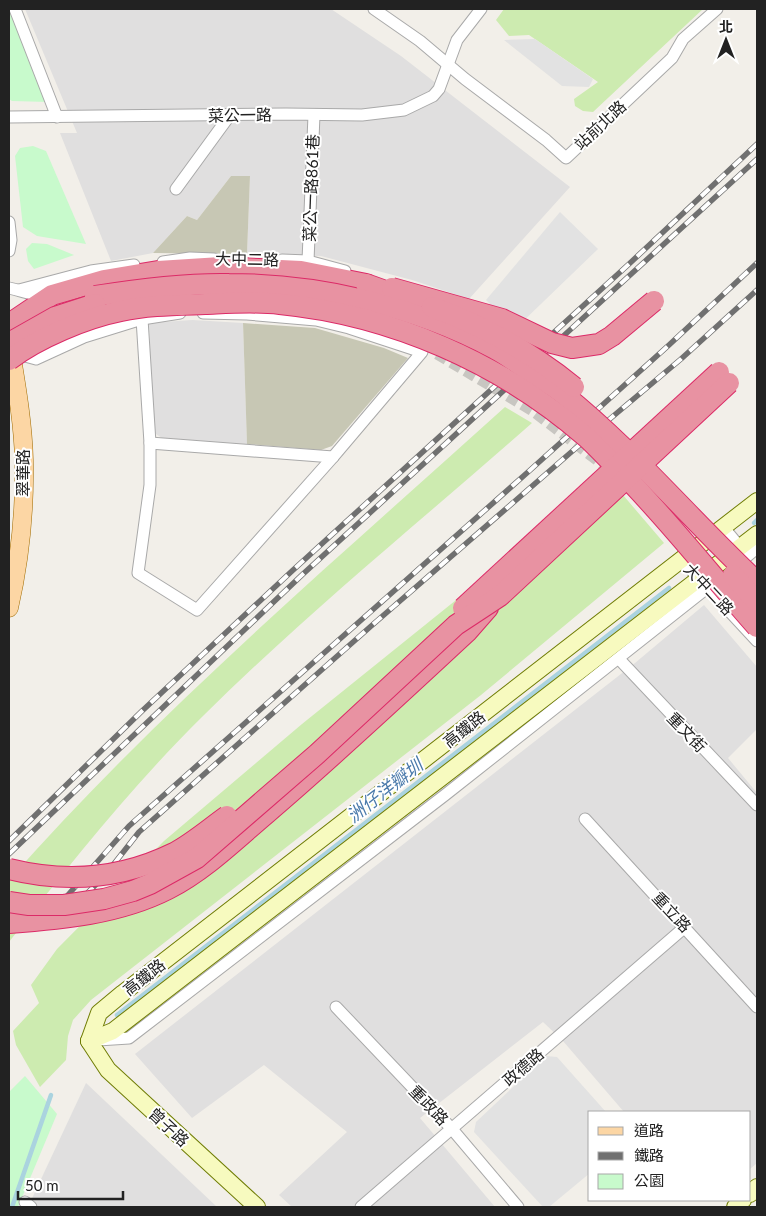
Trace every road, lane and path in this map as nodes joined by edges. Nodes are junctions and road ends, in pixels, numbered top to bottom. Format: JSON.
{"nodes":[{"id":1,"x":15,"y":9,"type":"edge"},
{"id":2,"x":374,"y":9,"type":"edge"},
{"id":3,"x":481,"y":9,"type":"edge"},
{"id":4,"x":717,"y":9,"type":"edge"},
{"id":5,"x":448,"y":65,"type":"junction"},
{"id":6,"x":230,"y":115,"type":"junction"},
{"id":7,"x":314,"y":115,"type":"junction"},
{"id":8,"x":57,"y":117,"type":"junction"},
{"id":9,"x":9,"y":118,"type":"edge"},
{"id":10,"x":176,"y":189,"type":"dead end"},
{"id":11,"x":9,"y":222,"type":"edge"},
{"id":12,"x":9,"y":251,"type":"edge"},
{"id":13,"x":308,"y":261,"type":"junction"},
{"id":14,"x":78,"y":284,"type":"dead end"},
{"id":15,"x":366,"y":284,"type":"junction"},
{"id":16,"x":12,"y":295,"type":"edge"},
{"id":17,"x":52,"y":295,"type":"junction"},
{"id":18,"x":654,"y":301,"type":"dead end"},
{"id":19,"x":472,"y":304,"type":"dead end"},
{"id":20,"x":142,"y":319,"type":"junction"},
{"id":21,"x":9,"y":324,"type":"edge"},
{"id":22,"x":86,"y":325,"type":"dead end"},
{"id":23,"x":9,"y":337,"type":"edge"},
{"id":24,"x":13,"y":355,"type":"edge"},
{"id":25,"x":150,"y":443,"type":"junction"},
{"id":26,"x":333,"y":457,"type":"junction"},
{"id":27,"x":757,"y":501,"type":"edge"},
{"id":28,"x":652,"y":503,"type":"junction"},
{"id":29,"x":724,"y":528,"type":"junction"},
{"id":30,"x":757,"y":534,"type":"edge"},
{"id":31,"x":757,"y":548,"type":"edge"},
{"id":32,"x":744,"y":552,"type":"junction"},
{"id":33,"x":682,"y":560,"type":"junction"},
{"id":34,"x":757,"y":570,"type":"edge"},
{"id":35,"x":757,"y":580,"type":"edge"},
{"id":36,"x":703,"y":584,"type":"junction"},
{"id":37,"x":500,"y":596,"type":"junction"},
{"id":38,"x":757,"y":602,"type":"edge"},
{"id":39,"x":9,"y":608,"type":"edge"},
{"id":40,"x":757,"y":627,"type":"edge"},
{"id":41,"x":757,"y":641,"type":"edge"},
{"id":42,"x":618,"y":659,"type":"junction"},
{"id":43,"x":757,"y":805,"type":"edge"},
{"id":44,"x":585,"y":819,"type":"dead end"},
{"id":45,"x":9,"y":869,"type":"edge"},
{"id":46,"x":9,"y":902,"type":"edge"},
{"id":47,"x":9,"y":923,"type":"edge"},
{"id":48,"x":685,"y":927,"type":"junction"},
{"id":49,"x":336,"y":1007,"type":"dead end"},
{"id":50,"x":757,"y":1007,"type":"edge"},
{"id":51,"x":89,"y":1041,"type":"junction"},
{"id":52,"x":452,"y":1129,"type":"junction"},
{"id":53,"x":257,"y":1207,"type":"edge"},
{"id":54,"x":361,"y":1207,"type":"edge"},
{"id":55,"x":518,"y":1207,"type":"edge"}],
"edges":[{"from":1,"to":8,"type":"street"},
{"from":2,"to":5,"type":"street"},
{"from":3,"to":5,"type":"street","name":"菜公一路"},
{"from":4,"to":5,"type":"street","name":"站前北路"},
{"from":5,"to":7,"type":"street","name":"菜公一路"},
{"from":6,"to":7,"type":"street","name":"菜公一路"},
{"from":6,"to":8,"type":"street","name":"菜公一路"},
{"from":6,"to":10,"type":"street"},
{"from":7,"to":13,"type":"street","name":"菜公一路861巷"},
{"from":8,"to":9,"type":"street","name":"菜公一路"},
{"from":11,"to":12,"type":"street"},
{"from":13,"to":16,"type":"street","name":"大中二路"},
{"from":13,"to":19,"type":"street","name":"大中二路"},
{"from":14,"to":16,"type":"street"},
{"from":15,"to":17,"type":"highway"},
{"from":15,"to":18,"type":"highway","bridge":true},
{"from":15,"to":35,"type":"highway","bridge":true},
{"from":16,"to":17,"type":"highway"},
{"from":17,"to":21,"type":"highway"},
{"from":20,"to":24,"type":"street"},
{"from":20,"to":25,"type":"street"},
{"from":20,"to":26,"type":"street"},
{"from":21,"to":35,"type":"highway","bridge":true},
{"from":22,"to":24,"type":"street"},
{"from":23,"to":24,"type":"main road","name":"翠華路"},
{"from":24,"to":28,"type":"highway","bridge":true},
{"from":24,"to":39,"type":"main road","name":"翠華路"},
{"from":25,"to":26,"type":"street"},
{"from":25,"to":26,"type":"street"},
{"from":27,"to":29,"type":"street","name":"高鐵路"},
{"from":28,"to":38,"type":"highway","bridge":true},
{"from":28,"to":40,"type":"highway","bridge":true},
{"from":29,"to":32,"type":"street"},
{"from":29,"to":33,"type":"street","name":"高鐵路"},
{"from":30,"to":32,"type":"street","name":"高鐵路"},
{"from":31,"to":32,"type":"street","name":"高鐵路"},
{"from":32,"to":34,"type":"street"},
{"from":32,"to":36,"type":"street","name":"高鐵路"},
{"from":33,"to":36,"type":"street","name":"大中二路"},
{"from":33,"to":51,"type":"street","name":"高鐵路"},
{"from":36,"to":41,"type":"street","name":"大中二路"},
{"from":36,"to":42,"type":"street","name":"高鐵路"},
{"from":36,"to":51,"type":"street","name":"高鐵路"},
{"from":37,"to":45,"type":"highway","bridge":true},
{"from":37,"to":46,"type":"highway","bridge":true},
{"from":37,"to":47,"type":"highway","bridge":true},
{"from":42,"to":43,"type":"street","name":"重文街"},
{"from":42,"to":51,"type":"street","name":"高鐵路"},
{"from":44,"to":48,"type":"street","name":"重立路"},
{"from":48,"to":50,"type":"street","name":"重立路"},
{"from":48,"to":52,"type":"street","name":"政德路"},
{"from":49,"to":52,"type":"street","name":"重政路"},
{"from":51,"to":53,"type":"street","name":"曾子路"},
{"from":52,"to":54,"type":"street","name":"政德路"},
{"from":52,"to":55,"type":"street","name":"重政路"}]}
